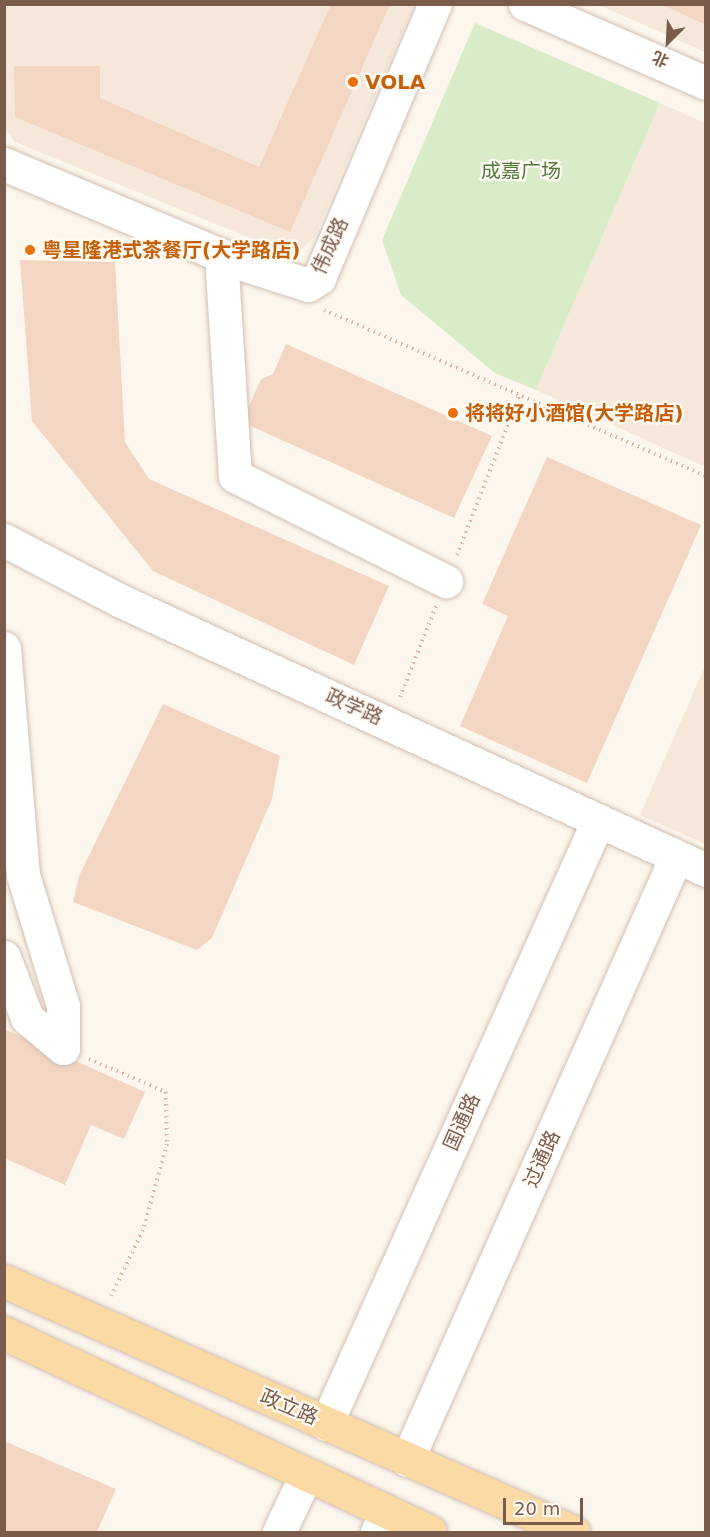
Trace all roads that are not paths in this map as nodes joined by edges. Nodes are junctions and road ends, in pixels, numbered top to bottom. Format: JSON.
{"nodes":[{"id":1,"x":435,"y":4,"type":"edge"},
{"id":2,"x":525,"y":4,"type":"edge"},
{"id":3,"x":705,"y":84,"type":"edge"},
{"id":4,"x":4,"y":164,"type":"edge"},
{"id":5,"x":221,"y":255,"type":"junction"},
{"id":6,"x":4,"y":540,"type":"edge"},
{"id":7,"x":446,"y":581,"type":"dead end"},
{"id":8,"x":4,"y":648,"type":"edge"},
{"id":9,"x":597,"y":821,"type":"junction"},
{"id":10,"x":676,"y":857,"type":"junction"},
{"id":11,"x":705,"y":870,"type":"edge"},
{"id":12,"x":4,"y":957,"type":"edge"},
{"id":13,"x":4,"y":1281,"type":"edge"},
{"id":14,"x":4,"y":1334,"type":"edge"},
{"id":15,"x":326,"y":1424,"type":"junction"},
{"id":16,"x":407,"y":1460,"type":"junction"},
{"id":17,"x":306,"y":1475,"type":"junction"},
{"id":18,"x":382,"y":1522,"type":"edge"},
{"id":19,"x":279,"y":1533,"type":"edge"},
{"id":20,"x":430,"y":1533,"type":"edge"},
{"id":21,"x":573,"y":1533,"type":"edge"}],
"edges":[{"from":1,"to":5,"type":"street","name":"伟成路"},
{"from":2,"to":3,"type":"street"},
{"from":4,"to":5,"type":"street","name":"伟成路"},
{"from":5,"to":7,"type":"street"},
{"from":6,"to":9,"type":"street","name":"政学路"},
{"from":8,"to":12,"type":"street"},
{"from":9,"to":10,"type":"street","name":"政学路"},
{"from":9,"to":15,"type":"street","name":"国通路"},
{"from":10,"to":11,"type":"street","name":"政学路"},
{"from":10,"to":16,"type":"street","name":"过通路"},
{"from":13,"to":15,"type":"main road","name":"政立路"},
{"from":14,"to":17,"type":"main road"},
{"from":15,"to":16,"type":"main road","name":"政立路"},
{"from":16,"to":21,"type":"main road","name":"政立路"},
{"from":17,"to":18,"type":"main road"},
{"from":17,"to":19,"type":"street"},
{"from":18,"to":20,"type":"main road"}]}
